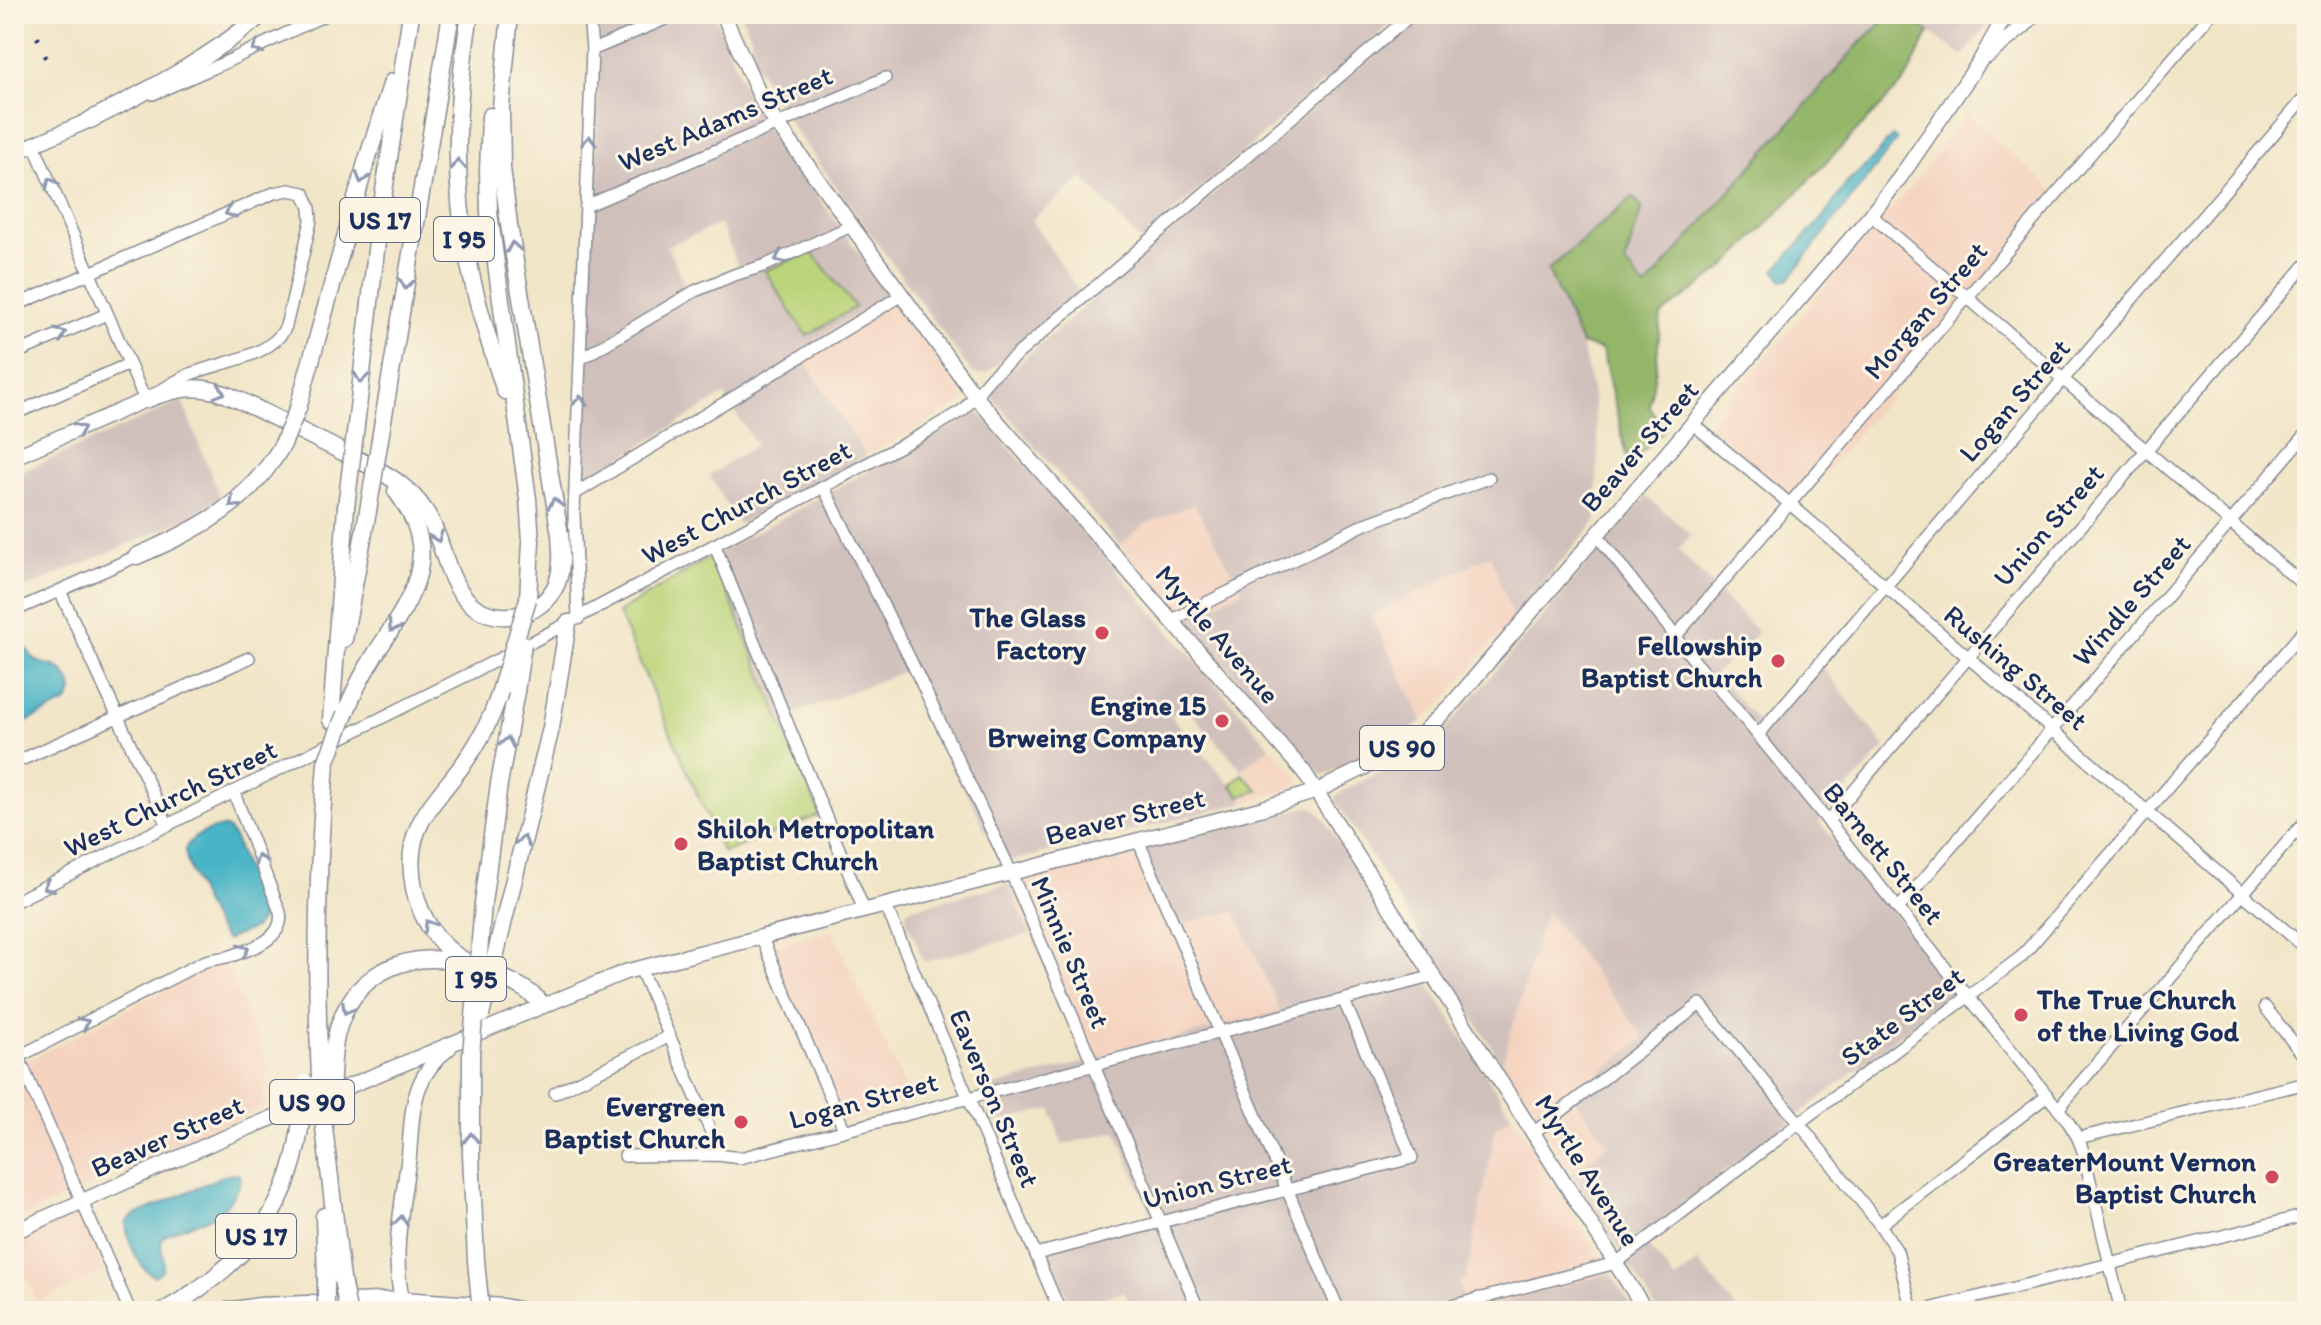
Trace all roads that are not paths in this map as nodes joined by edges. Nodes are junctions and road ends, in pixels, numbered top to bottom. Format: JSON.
{"nodes":[{"id":1,"x":262,"y":14,"type":"edge"},
{"id":2,"x":327,"y":14,"type":"edge"},
{"id":3,"x":451,"y":14,"type":"edge"},
{"id":4,"x":470,"y":14,"type":"edge"},
{"id":5,"x":508,"y":14,"type":"edge"},
{"id":6,"x":589,"y":14,"type":"edge"},
{"id":7,"x":677,"y":14,"type":"edge"},
{"id":8,"x":723,"y":14,"type":"edge"},
{"id":9,"x":1412,"y":14,"type":"edge"},
{"id":10,"x":2006,"y":14,"type":"edge"},
{"id":11,"x":2034,"y":14,"type":"edge"},
{"id":12,"x":2211,"y":14,"type":"edge"},
{"id":13,"x":410,"y":19,"type":"edge"},
{"id":14,"x":592,"y":50,"type":"junction"},
{"id":15,"x":1980,"y":61,"type":"junction"},
{"id":16,"x":885,"y":78,"type":"dead end"},
{"id":17,"x":2307,"y":95,"type":"edge"},
{"id":18,"x":90,"y":120,"type":"junction"},
{"id":19,"x":777,"y":124,"type":"junction"},
{"id":20,"x":34,"y":144,"type":"junction"},
{"id":21,"x":14,"y":153,"type":"edge"},
{"id":22,"x":586,"y":206,"type":"junction"},
{"id":23,"x":1871,"y":215,"type":"junction"},
{"id":24,"x":851,"y":226,"type":"junction"},
{"id":25,"x":2307,"y":263,"type":"edge"},
{"id":26,"x":90,"y":273,"type":"junction"},
{"id":27,"x":902,"y":295,"type":"junction"},
{"id":28,"x":1968,"y":297,"type":"junction"},
{"id":29,"x":14,"y":306,"type":"edge"},
{"id":30,"x":107,"y":314,"type":"junction"},
{"id":31,"x":14,"y":354,"type":"edge"},
{"id":32,"x":582,"y":358,"type":"junction"},
{"id":33,"x":129,"y":364,"type":"junction"},
{"id":34,"x":2064,"y":380,"type":"junction"},
{"id":35,"x":976,"y":397,"type":"junction"},
{"id":36,"x":145,"y":400,"type":"junction"},
{"id":37,"x":14,"y":414,"type":"edge"},
{"id":38,"x":1693,"y":424,"type":"junction"},
{"id":39,"x":2307,"y":433,"type":"edge"},
{"id":40,"x":2147,"y":451,"type":"junction"},
{"id":41,"x":14,"y":457,"type":"edge"},
{"id":42,"x":522,"y":458,"type":"junction"},
{"id":43,"x":365,"y":464,"type":"junction"},
{"id":44,"x":1489,"y":478,"type":"dead end"},
{"id":45,"x":824,"y":488,"type":"junction"},
{"id":46,"x":576,"y":493,"type":"junction"},
{"id":47,"x":1790,"y":504,"type":"junction"},
{"id":48,"x":2230,"y":522,"type":"junction"},
{"id":49,"x":1597,"y":535,"type":"junction"},
{"id":50,"x":715,"y":546,"type":"junction"},
{"id":51,"x":137,"y":556,"type":"joint"},
{"id":52,"x":2305,"y":582,"type":"edge"},
{"id":53,"x":1885,"y":586,"type":"junction"},
{"id":54,"x":60,"y":591,"type":"junction"},
{"id":55,"x":528,"y":599,"type":"junction"},
{"id":56,"x":14,"y":611,"type":"edge"},
{"id":57,"x":1172,"y":620,"type":"junction"},
{"id":58,"x":573,"y":621,"type":"junction"},
{"id":59,"x":2307,"y":627,"type":"edge"},
{"id":60,"x":1675,"y":637,"type":"junction"},
{"id":61,"x":249,"y":658,"type":"dead end"},
{"id":62,"x":1968,"y":659,"type":"junction"},
{"id":63,"x":118,"y":717,"type":"junction"},
{"id":64,"x":338,"y":717,"type":"junction"},
{"id":65,"x":2052,"y":729,"type":"junction"},
{"id":66,"x":1758,"y":735,"type":"junction"},
{"id":67,"x":14,"y":763,"type":"edge"},
{"id":68,"x":1317,"y":791,"type":"junction"},
{"id":69,"x":234,"y":793,"type":"junction"},
{"id":70,"x":2148,"y":813,"type":"junction"},
{"id":71,"x":2307,"y":819,"type":"edge"},
{"id":72,"x":1828,"y":821,"type":"junction"},
{"id":73,"x":168,"y":826,"type":"junction"},
{"id":74,"x":1138,"y":840,"type":"junction"},
{"id":75,"x":1011,"y":873,"type":"junction"},
{"id":76,"x":2243,"y":894,"type":"junction"},
{"id":77,"x":14,"y":902,"type":"edge"},
{"id":78,"x":885,"y":904,"type":"junction"},
{"id":79,"x":1898,"y":909,"type":"junction"},
{"id":80,"x":864,"y":910,"type":"junction"},
{"id":81,"x":761,"y":936,"type":"junction"},
{"id":82,"x":2307,"y":949,"type":"edge"},
{"id":83,"x":640,"y":968,"type":"junction"},
{"id":84,"x":488,"y":972,"type":"junction"},
{"id":85,"x":1434,"y":976,"type":"junction"},
{"id":86,"x":1967,"y":996,"type":"junction"},
{"id":87,"x":1344,"y":1001,"type":"junction"},
{"id":88,"x":543,"y":1005,"type":"junction"},
{"id":89,"x":2265,"y":1007,"type":"dead end"},
{"id":90,"x":1220,"y":1033,"type":"junction"},
{"id":91,"x":670,"y":1036,"type":"junction"},
{"id":92,"x":459,"y":1040,"type":"junction"},
{"id":93,"x":15,"y":1054,"type":"edge"},
{"id":94,"x":471,"y":1055,"type":"junction"},
{"id":95,"x":2307,"y":1060,"type":"edge"},
{"id":96,"x":1093,"y":1065,"type":"junction"},
{"id":97,"x":319,"y":1078,"type":"junction"},
{"id":98,"x":2307,"y":1083,"type":"edge"},
{"id":99,"x":555,"y":1093,"type":"dead end"},
{"id":100,"x":969,"y":1096,"type":"junction"},
{"id":101,"x":2047,"y":1096,"type":"junction"},
{"id":102,"x":2058,"y":1109,"type":"junction"},
{"id":103,"x":327,"y":1117,"type":"junction"},
{"id":104,"x":1799,"y":1123,"type":"junction"},
{"id":105,"x":844,"y":1129,"type":"junction"},
{"id":106,"x":1533,"y":1133,"type":"junction"},
{"id":107,"x":2078,"y":1138,"type":"junction"},
{"id":108,"x":718,"y":1155,"type":"junction"},
{"id":109,"x":625,"y":1156,"type":"dead end"},
{"id":110,"x":1287,"y":1190,"type":"junction"},
{"id":111,"x":82,"y":1201,"type":"junction"},
{"id":112,"x":2307,"y":1215,"type":"edge"},
{"id":113,"x":1161,"y":1222,"type":"junction"},
{"id":114,"x":1880,"y":1225,"type":"junction"},
{"id":115,"x":14,"y":1232,"type":"edge"},
{"id":116,"x":1036,"y":1254,"type":"junction"},
{"id":117,"x":1616,"y":1263,"type":"junction"},
{"id":118,"x":2109,"y":1265,"type":"junction"},
{"id":119,"x":334,"y":1279,"type":"junction"},
{"id":120,"x":1479,"y":1298,"type":"junction"},
{"id":121,"x":404,"y":1305,"type":"edge"},
{"id":122,"x":320,"y":1307,"type":"edge"},
{"id":123,"x":130,"y":1311,"type":"edge"},
{"id":124,"x":164,"y":1311,"type":"edge"},
{"id":125,"x":221,"y":1311,"type":"edge"},
{"id":126,"x":348,"y":1311,"type":"edge"},
{"id":127,"x":360,"y":1311,"type":"edge"},
{"id":128,"x":481,"y":1311,"type":"edge"},
{"id":129,"x":527,"y":1311,"type":"edge"},
{"id":130,"x":1060,"y":1311,"type":"edge"},
{"id":131,"x":1199,"y":1311,"type":"edge"},
{"id":132,"x":1339,"y":1311,"type":"edge"},
{"id":133,"x":1432,"y":1311,"type":"edge"},
{"id":134,"x":1483,"y":1311,"type":"edge"},
{"id":135,"x":1646,"y":1311,"type":"edge"},
{"id":136,"x":1912,"y":1311,"type":"edge"},
{"id":137,"x":1921,"y":1311,"type":"edge"},
{"id":138,"x":2121,"y":1311,"type":"edge"}],
"edges":[{"from":1,"to":18,"type":"highway"},
{"from":2,"to":18,"type":"street","one_way":true},
{"from":3,"to":64,"type":"highway","number":"I 95","one_way":true,"bridge":true},
{"from":42,"to":4,"type":"highway","number":"I 95","one_way":true},
{"from":5,"to":42,"type":"highway"},
{"from":43,"to":5,"type":"highway","one_way":true},
{"from":6,"to":14,"type":"street"},
{"from":7,"to":14,"type":"street"},
{"from":8,"to":19,"type":"main road","name":"Myrtle Avenue"},
{"from":9,"to":35,"type":"street","name":"West Church Street"},
{"from":10,"to":15,"type":"main road","name":"Beaver Street","number":"US 90"},
{"from":11,"to":15,"type":"main road","name":"Beaver Street","number":"US 90"},
{"from":12,"to":28,"type":"street","name":"Morgan Street"},
{"from":13,"to":51,"type":"highway","one_way":true,"bridge":true},
{"from":13,"to":64,"type":"highway","number":"US 17","one_way":true,"bridge":true},
{"from":22,"to":14,"type":"street","one_way":true},
{"from":15,"to":23,"type":"main road","name":"Beaver Street","number":"US 90"},
{"from":16,"to":19,"type":"street","name":"West Adams Street"},
{"from":17,"to":34,"type":"street","name":"Logan Street"},
{"from":18,"to":20,"type":"main road"},
{"from":19,"to":22,"type":"street","name":"West Adams Street"},
{"from":19,"to":24,"type":"main road","name":"Myrtle Avenue"},
{"from":20,"to":21,"type":"main road"},
{"from":26,"to":20,"type":"street","one_way":true},
{"from":22,"to":32,"type":"street"},
{"from":23,"to":28,"type":"street"},
{"from":23,"to":38,"type":"main road","name":"Beaver Street","number":"US 90"},
{"from":24,"to":27,"type":"main road","name":"Myrtle Avenue"},
{"from":24,"to":32,"type":"street","one_way":true},
{"from":25,"to":40,"type":"street","name":"Union Street"},
{"from":26,"to":29,"type":"street"},
{"from":26,"to":30,"type":"street"},
{"from":36,"to":26,"type":"street","one_way":true},
{"from":27,"to":35,"type":"main road","name":"Myrtle Avenue"},
{"from":27,"to":46,"type":"street"},
{"from":28,"to":34,"type":"street"},
{"from":28,"to":47,"type":"street","name":"Morgan Street"},
{"from":31,"to":30,"type":"street","one_way":true},
{"from":30,"to":33,"type":"street"},
{"from":46,"to":32,"type":"street","one_way":true},
{"from":33,"to":36,"type":"street"},
{"from":33,"to":37,"type":"street"},
{"from":34,"to":40,"type":"street"},
{"from":34,"to":53,"type":"street","name":"Logan Street"},
{"from":35,"to":45,"type":"street","name":"West Church Street"},
{"from":35,"to":57,"type":"main road","name":"Myrtle Avenue"},
{"from":41,"to":36,"type":"main road","one_way":true},
{"from":36,"to":43,"type":"highway","one_way":true},
{"from":38,"to":47,"type":"street","name":"Rushing Street"},
{"from":38,"to":49,"type":"main road","name":"Beaver Street","number":"US 90"},
{"from":39,"to":48,"type":"street","name":"Windle Street"},
{"from":40,"to":48,"type":"street"},
{"from":40,"to":62,"type":"street","name":"Union Street"},
{"from":42,"to":55,"type":"highway","number":"I 95"},
{"from":43,"to":64,"type":"highway","one_way":true},
{"from":44,"to":57,"type":"street"},
{"from":45,"to":50,"type":"street","name":"West Church Street"},
{"from":45,"to":75,"type":"street","name":"Minnie Street"},
{"from":46,"to":58,"type":"street"},
{"from":47,"to":53,"type":"street","name":"Rushing Street"},
{"from":47,"to":60,"type":"street","name":"Morgan Street"},
{"from":48,"to":52,"type":"street"},
{"from":48,"to":65,"type":"street","name":"Windle Street"},
{"from":49,"to":60,"type":"street","name":"Barnett Street"},
{"from":49,"to":68,"type":"main road","name":"Beaver Street","number":"US 90"},
{"from":50,"to":58,"type":"street","name":"West Church Street"},
{"from":50,"to":80,"type":"street"},
{"from":51,"to":54,"type":"street"},
{"from":53,"to":62,"type":"street","name":"Rushing Street"},
{"from":53,"to":66,"type":"street","name":"Logan Street"},
{"from":54,"to":56,"type":"street"},
{"from":54,"to":63,"type":"street"},
{"from":84,"to":55,"type":"highway","one_way":true,"bridge":true},
{"from":94,"to":55,"type":"highway","number":"I 95","one_way":true,"bridge":true},
{"from":57,"to":68,"type":"main road","name":"Myrtle Avenue"},
{"from":58,"to":69,"type":"street","name":"West Church Street"},
{"from":94,"to":58,"type":"highway","one_way":true,"bridge":true},
{"from":59,"to":70,"type":"street","name":"State Street"},
{"from":60,"to":66,"type":"street","name":"Barnett Street"},
{"from":61,"to":63,"type":"street"},
{"from":62,"to":65,"type":"street","name":"Rushing Street"},
{"from":62,"to":72,"type":"street","name":"Union Street"},
{"from":63,"to":67,"type":"street"},
{"from":63,"to":73,"type":"street"},
{"from":64,"to":97,"type":"highway","bridge":true},
{"from":65,"to":70,"type":"street","name":"Rushing Street"},
{"from":65,"to":79,"type":"street","name":"Windle Street"},
{"from":66,"to":72,"type":"street","name":"Barnett Street"},
{"from":68,"to":74,"type":"main road","name":"Beaver Street","number":"US 90"},
{"from":68,"to":85,"type":"main road","name":"Myrtle Avenue"},
{"from":69,"to":73,"type":"street","name":"West Church Street"},
{"from":93,"to":69,"type":"street","one_way":true},
{"from":70,"to":76,"type":"street","name":"Rushing Street"},
{"from":70,"to":86,"type":"street","name":"State Street"},
{"from":71,"to":76,"type":"street"},
{"from":72,"to":79,"type":"street","name":"Barnett Street"},
{"from":73,"to":77,"type":"street","name":"West Church Street","one_way":true},
{"from":74,"to":75,"type":"main road","name":"Beaver Street","number":"US 90"},
{"from":74,"to":90,"type":"street"},
{"from":75,"to":78,"type":"main road","name":"Beaver Street","number":"US 90"},
{"from":75,"to":96,"type":"street","name":"Minnie Street"},
{"from":76,"to":82,"type":"street","name":"Rushing Street"},
{"from":76,"to":102,"type":"street"},
{"from":78,"to":80,"type":"main road","name":"Beaver Street","number":"US 90"},
{"from":78,"to":100,"type":"street","name":"Eaverson Street"},
{"from":79,"to":86,"type":"street","name":"Barnett Street"},
{"from":80,"to":81,"type":"main road","name":"Beaver Street","number":"US 90"},
{"from":81,"to":83,"type":"main road","name":"Beaver Street","number":"US 90"},
{"from":81,"to":105,"type":"street"},
{"from":83,"to":88,"type":"main road","name":"Beaver Street","number":"US 90"},
{"from":83,"to":91,"type":"street"},
{"from":84,"to":88,"type":"highway"},
{"from":84,"to":97,"type":"highway","one_way":true},
{"from":85,"to":87,"type":"street","name":"Logan Street"},
{"from":85,"to":106,"type":"main road","name":"Myrtle Avenue"},
{"from":86,"to":101,"type":"street","name":"Barnett Street"},
{"from":86,"to":104,"type":"street","name":"State Street"},
{"from":87,"to":90,"type":"street","name":"Logan Street"},
{"from":87,"to":110,"type":"street","name":"Union Street"},
{"from":88,"to":92,"type":"main road","name":"Beaver Street","number":"US 90"},
{"from":89,"to":95,"type":"street"},
{"from":90,"to":96,"type":"street","name":"Logan Street"},
{"from":90,"to":110,"type":"street"},
{"from":91,"to":99,"type":"street"},
{"from":91,"to":108,"type":"street"},
{"from":92,"to":111,"type":"main road","name":"Beaver Street","number":"US 90"},
{"from":121,"to":92,"type":"main road","one_way":true},
{"from":93,"to":111,"type":"street"},
{"from":128,"to":94,"type":"highway","number":"I 95","one_way":true,"bridge":true},
{"from":96,"to":100,"type":"street","name":"Logan Street"},
{"from":96,"to":113,"type":"street","name":"Minnie Street"},
{"from":97,"to":103,"type":"highway","bridge":true},
{"from":97,"to":124,"type":"highway","number":"US 17","bridge":true},
{"from":98,"to":107,"type":"street"},
{"from":100,"to":105,"type":"street","name":"Logan Street"},
{"from":100,"to":116,"type":"street","name":"Eaverson Street"},
{"from":101,"to":102,"type":"street","name":"Barnett Street"},
{"from":101,"to":114,"type":"street"},
{"from":102,"to":107,"type":"street","name":"Barnett Street"},
{"from":103,"to":119,"type":"highway"},
{"from":103,"to":119,"type":"highway"},
{"from":104,"to":106,"type":"street"},
{"from":104,"to":114,"type":"street"},
{"from":104,"to":117,"type":"street","name":"State Street"},
{"from":105,"to":108,"type":"street","name":"Logan Street"},
{"from":106,"to":117,"type":"main road","name":"Myrtle Avenue"},
{"from":107,"to":118,"type":"street","name":"Barnett Street"},
{"from":108,"to":109,"type":"street","name":"Logan Street"},
{"from":110,"to":113,"type":"street","name":"Union Street"},
{"from":110,"to":132,"type":"street"},
{"from":111,"to":115,"type":"main road","name":"Beaver Street","number":"US 90"},
{"from":111,"to":123,"type":"street"},
{"from":112,"to":118,"type":"street"},
{"from":113,"to":116,"type":"street","name":"Union Street"},
{"from":113,"to":131,"type":"street","name":"Minnie Street"},
{"from":114,"to":136,"type":"street"},
{"from":116,"to":130,"type":"street","name":"Eaverson Street"},
{"from":117,"to":120,"type":"street","name":"State Street"},
{"from":117,"to":135,"type":"main road","name":"Myrtle Avenue"},
{"from":118,"to":137,"type":"street"},
{"from":118,"to":138,"type":"street","name":"Barnett Street"},
{"from":119,"to":122,"type":"highway","bridge":true},
{"from":119,"to":126,"type":"highway","bridge":true},
{"from":120,"to":133,"type":"street","name":"State Street"},
{"from":120,"to":134,"type":"street"},
{"from":121,"to":122,"type":"main road"},
{"from":121,"to":129,"type":"main road"},
{"from":122,"to":125,"type":"main road"},
{"from":122,"to":127,"type":"highway"}]}
